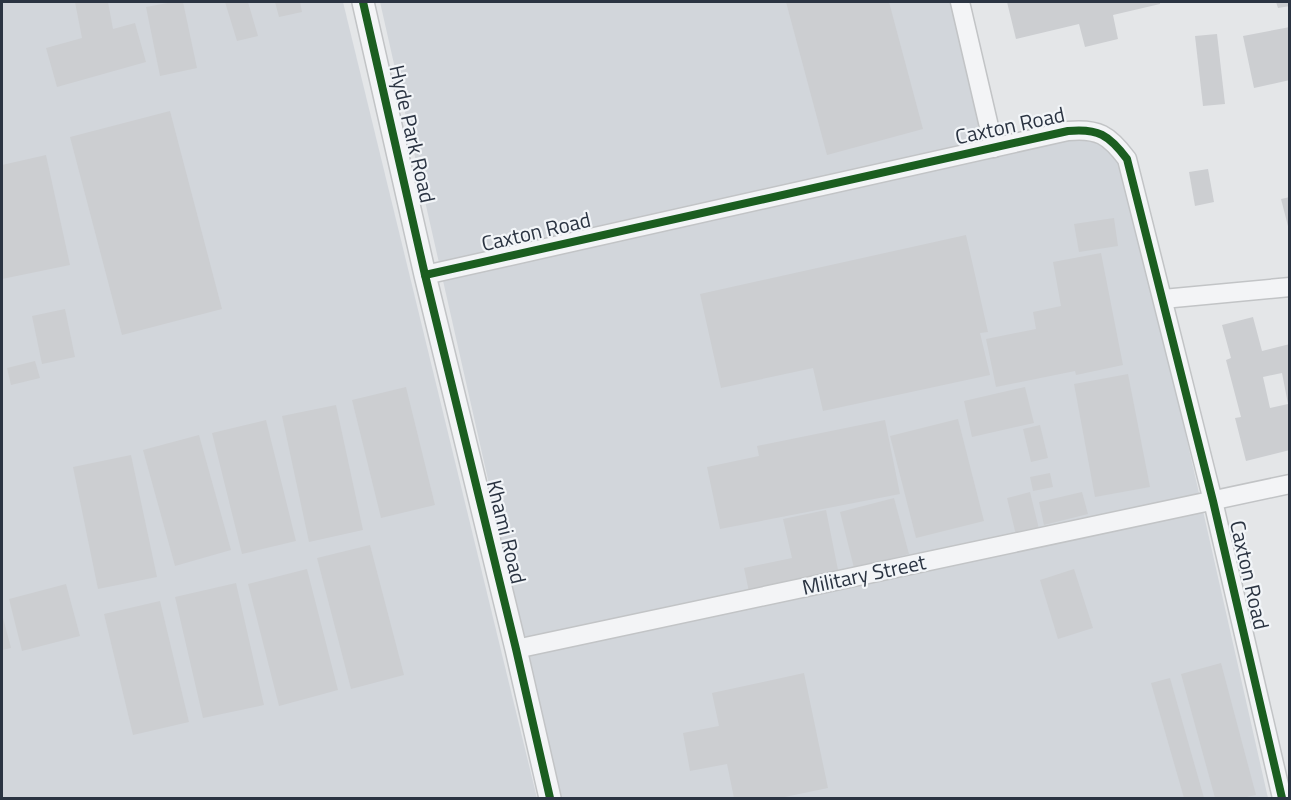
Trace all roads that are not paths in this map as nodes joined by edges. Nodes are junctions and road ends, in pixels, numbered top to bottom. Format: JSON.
{"nodes":[{"id":1,"x":363,"y":2,"type":"edge"},
{"id":2,"x":960,"y":2,"type":"edge"},
{"id":3,"x":994,"y":148,"type":"junction"},
{"id":4,"x":425,"y":275,"type":"junction"},
{"id":5,"x":1290,"y":287,"type":"edge"},
{"id":6,"x":1163,"y":299,"type":"junction"},
{"id":7,"x":1290,"y":484,"type":"edge"},
{"id":8,"x":1213,"y":501,"type":"junction"},
{"id":9,"x":516,"y":649,"type":"junction"},
{"id":10,"x":550,"y":798,"type":"edge"},
{"id":11,"x":1282,"y":798,"type":"edge"}],
"edges":[{"from":1,"to":4,"type":"street","name":"Hyde Park Road"},
{"from":2,"to":3,"type":"street"},
{"from":3,"to":4,"type":"street","name":"Caxton Road"},
{"from":3,"to":6,"type":"street","name":"Caxton Road"},
{"from":4,"to":9,"type":"street","name":"Khami Road"},
{"from":5,"to":6,"type":"street"},
{"from":6,"to":8,"type":"street","name":"Caxton Road"},
{"from":7,"to":8,"type":"street","name":"Military Street"},
{"from":8,"to":9,"type":"street","name":"Military Street"},
{"from":8,"to":11,"type":"street","name":"Caxton Road"},
{"from":9,"to":10,"type":"street","name":"Khami Road"}]}
